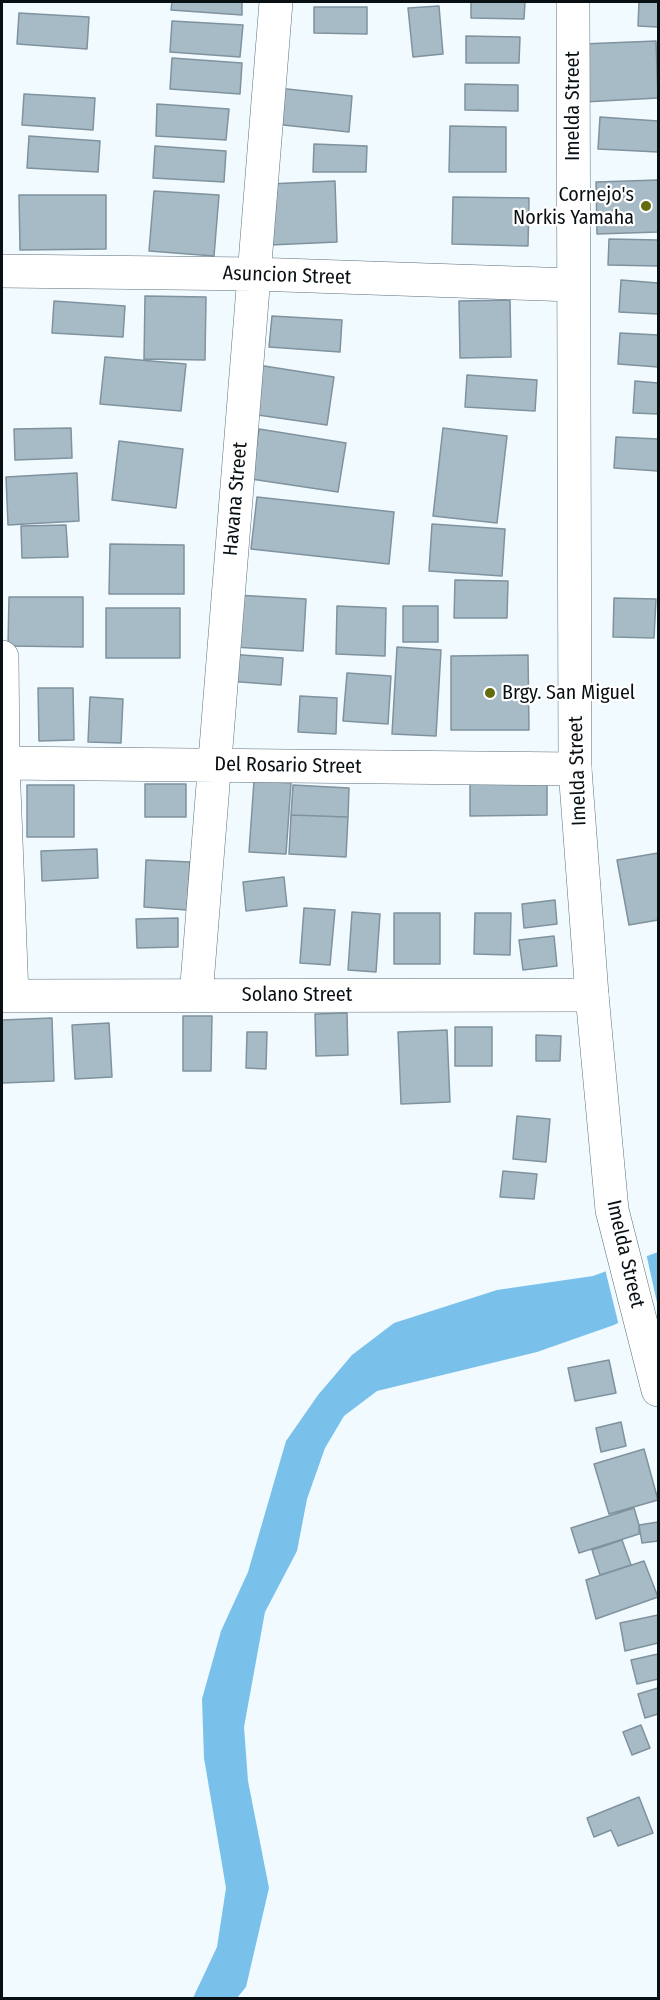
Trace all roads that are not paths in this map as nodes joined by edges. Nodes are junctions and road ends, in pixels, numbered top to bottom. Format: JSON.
{"nodes":[{"id":1,"x":276,"y":2,"type":"edge"},
{"id":2,"x":573,"y":2,"type":"edge"},
{"id":3,"x":2,"y":272,"type":"edge"},
{"id":4,"x":254,"y":274,"type":"junction"},
{"id":5,"x":573,"y":285,"type":"junction"},
{"id":6,"x":2,"y":657,"type":"edge"},
{"id":7,"x":2,"y":763,"type":"edge"},
{"id":8,"x":215,"y":766,"type":"junction"},
{"id":9,"x":575,"y":769,"type":"junction"},
{"id":10,"x":592,"y":995,"type":"junction"},
{"id":11,"x":7,"y":996,"type":"edge"},
{"id":12,"x":196,"y":996,"type":"junction"},
{"id":13,"x":658,"y":1390,"type":"edge"}],
"edges":[{"from":1,"to":4,"type":"street","name":"Havana Street"},
{"from":2,"to":5,"type":"street","name":"Imelda Street"},
{"from":3,"to":4,"type":"street","name":"Asuncion Street"},
{"from":4,"to":5,"type":"street","name":"Asuncion Street"},
{"from":4,"to":8,"type":"street","name":"Havana Street"},
{"from":5,"to":9,"type":"street","name":"Imelda Street"},
{"from":6,"to":7,"type":"street"},
{"from":7,"to":8,"type":"street","name":"Del Rosario Street"},
{"from":7,"to":11,"type":"street"},
{"from":8,"to":9,"type":"street","name":"Del Rosario Street"},
{"from":8,"to":12,"type":"street","name":"Havana Street"},
{"from":9,"to":10,"type":"street","name":"Imelda Street"},
{"from":10,"to":12,"type":"street","name":"Solano Street"},
{"from":10,"to":13,"type":"street","name":"Imelda Street"},
{"from":11,"to":12,"type":"street","name":"Solano Street"}]}
